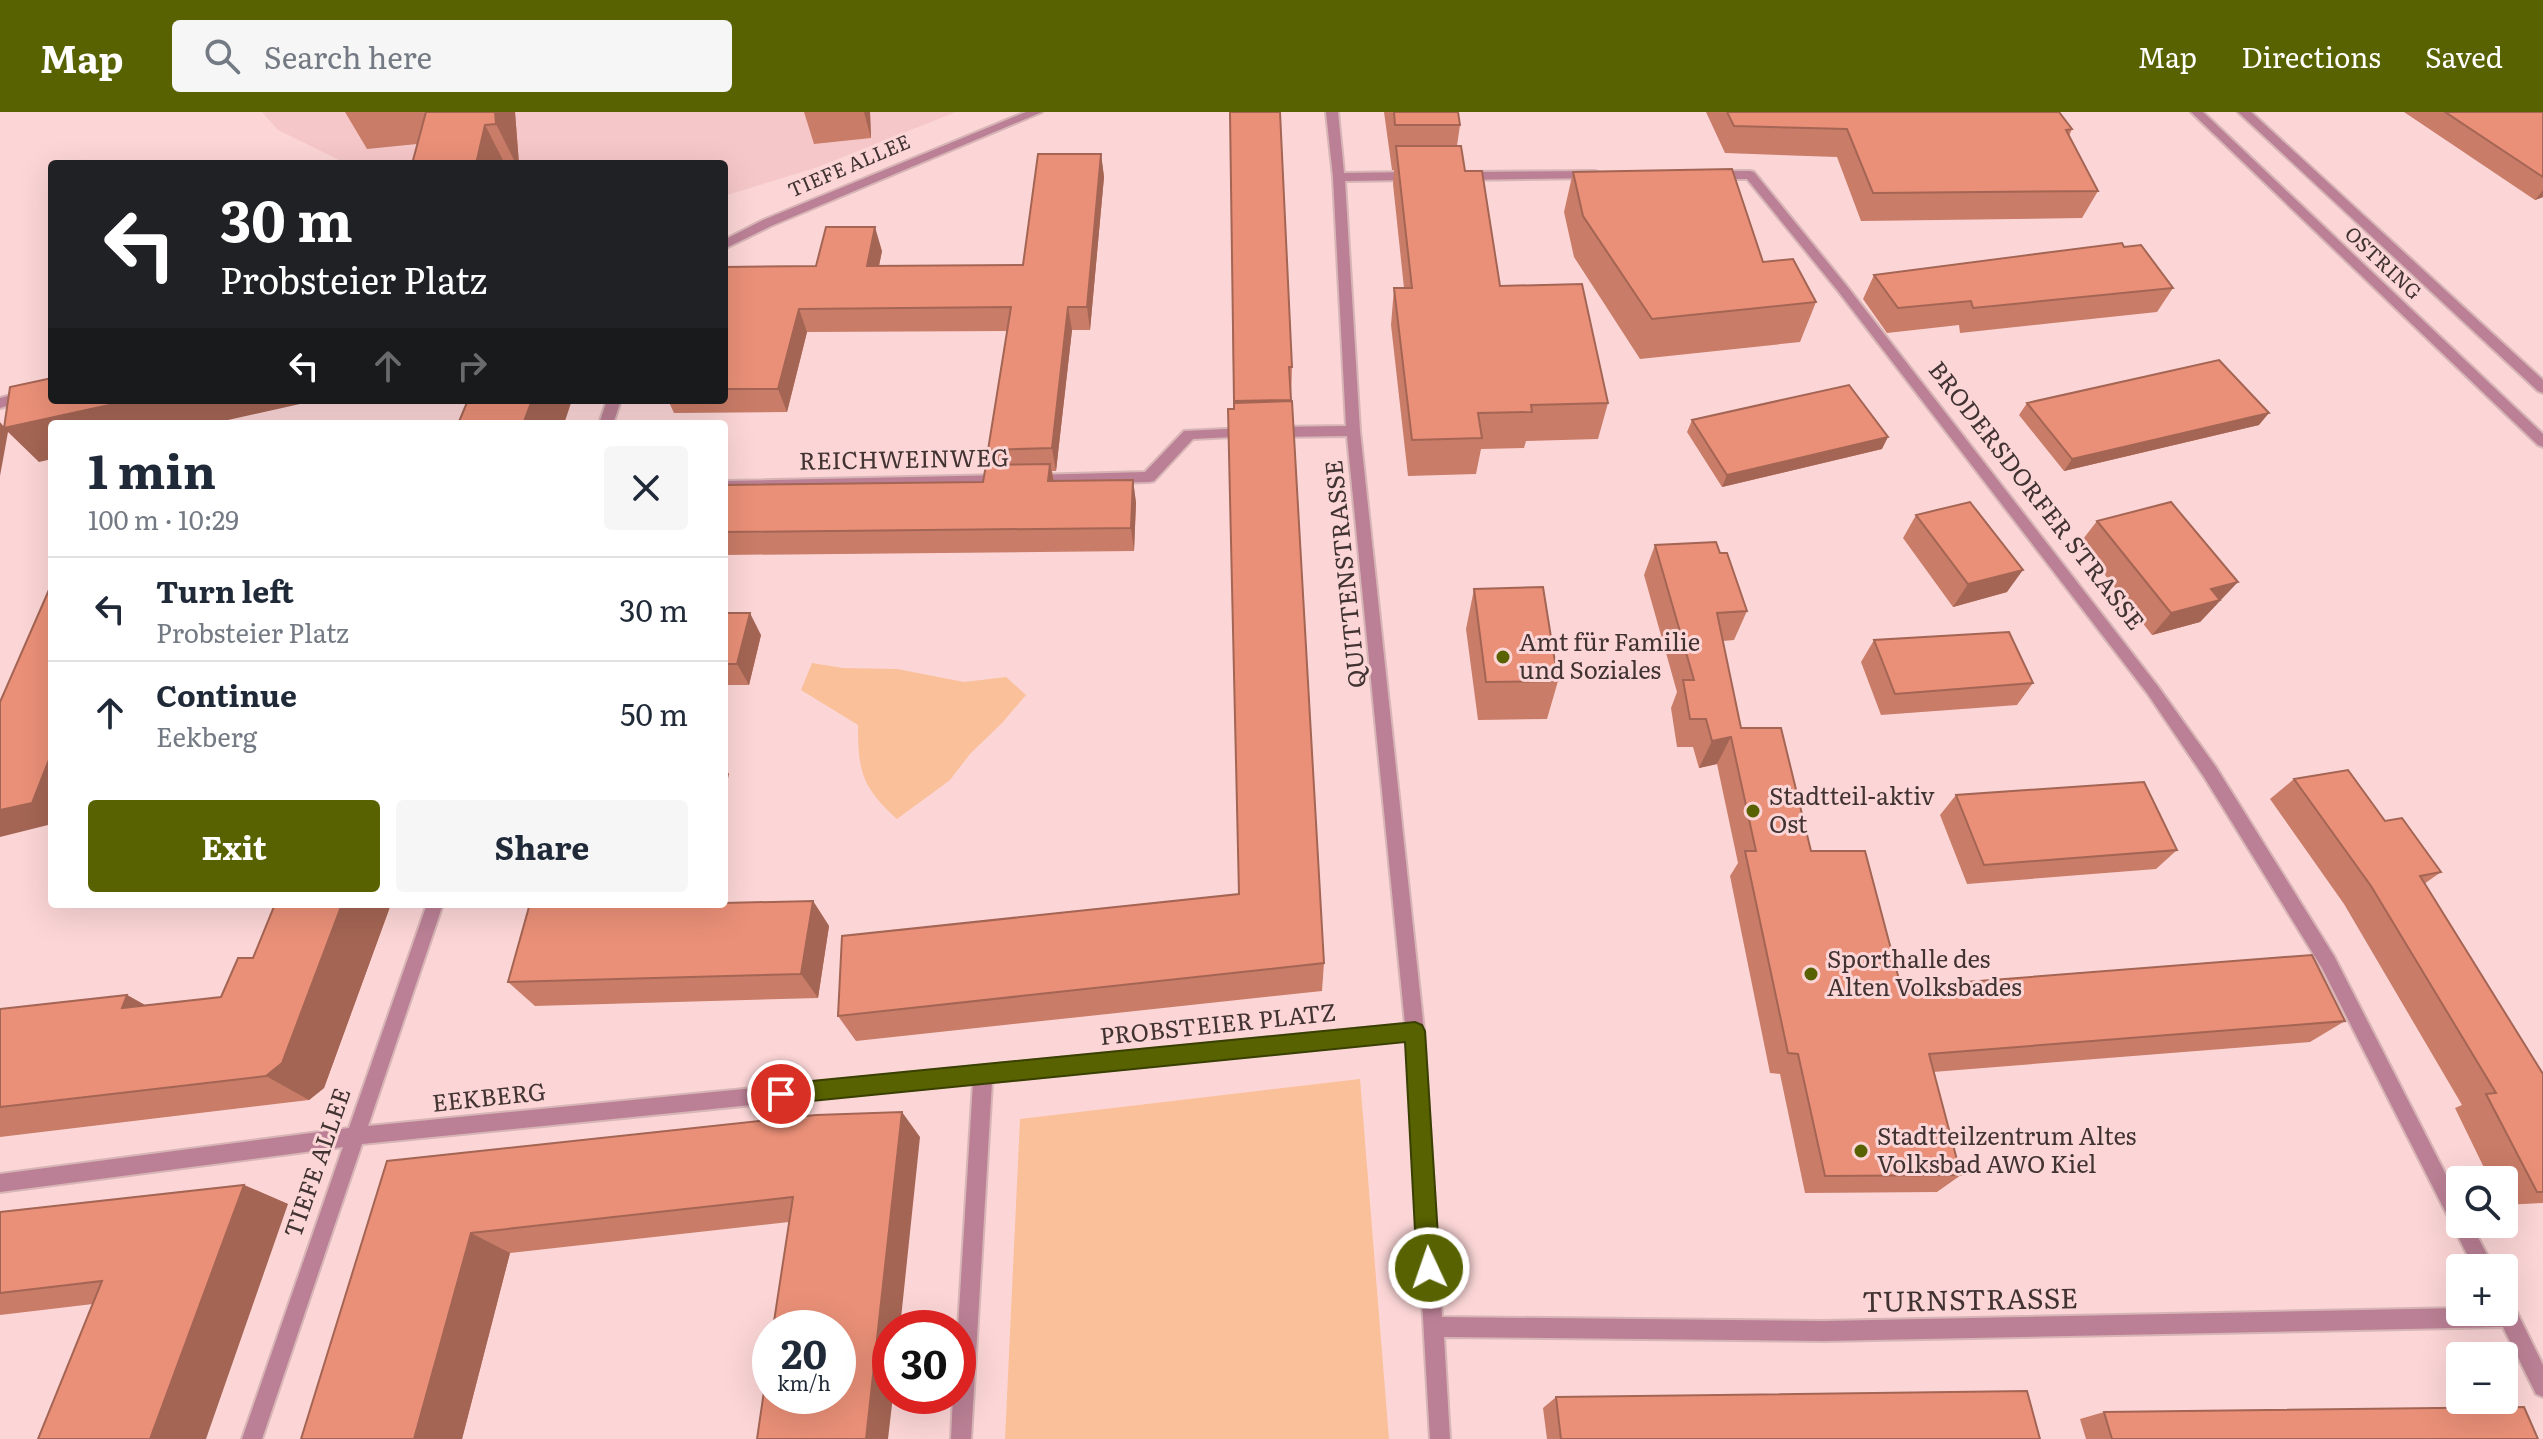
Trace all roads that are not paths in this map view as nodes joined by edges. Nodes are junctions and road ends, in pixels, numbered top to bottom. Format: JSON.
{"nodes":[{"id":1,"x":1036,"y":112,"type":"edge"},
{"id":2,"x":1332,"y":112,"type":"edge"},
{"id":3,"x":2197,"y":112,"type":"edge"},
{"id":4,"x":2244,"y":112,"type":"edge"},
{"id":5,"x":1608,"y":175,"type":"edge"},
{"id":6,"x":1703,"y":175,"type":"edge"},
{"id":7,"x":1339,"y":177,"type":"junction"},
{"id":8,"x":728,"y":243,"type":"edge"},
{"id":9,"x":2543,"y":388,"type":"edge"},
{"id":10,"x":48,"y":389,"type":"edge"},
{"id":11,"x":0,"y":403,"type":"edge"},
{"id":12,"x":1353,"y":431,"type":"junction"},
{"id":13,"x":2543,"y":442,"type":"edge"},
{"id":14,"x":728,"y":486,"type":"edge"},
{"id":15,"x":434,"y":908,"type":"edge"},
{"id":16,"x":1415,"y":1031,"type":"junction"},
{"id":17,"x":983,"y":1074,"type":"junction"},
{"id":18,"x":355,"y":1136,"type":"junction"},
{"id":19,"x":0,"y":1183,"type":"edge"},
{"id":20,"x":2446,"y":1195,"type":"edge"},
{"id":21,"x":2446,"y":1314,"type":"edge"},
{"id":22,"x":2513,"y":1326,"type":"edge"},
{"id":23,"x":1432,"y":1327,"type":"junction"},
{"id":24,"x":2543,"y":1387,"type":"edge"},
{"id":25,"x":252,"y":1439,"type":"edge"},
{"id":26,"x":961,"y":1439,"type":"edge"},
{"id":27,"x":1440,"y":1439,"type":"edge"}],
"edges":[{"from":1,"to":8,"type":"street","name":"TIEFE ALLEE"},
{"from":2,"to":7,"type":"street","name":"QUITTENSTRASSE"},
{"from":3,"to":13,"type":"street","name":"OSTRING"},
{"from":4,"to":9,"type":"street","name":"OSTRING"},
{"from":5,"to":7,"type":"street"},
{"from":6,"to":20,"type":"street","name":"BRODERSDORFER STRASSE"},
{"from":7,"to":12,"type":"street","name":"QUITTENSTRASSE"},
{"from":10,"to":11,"type":"street"},
{"from":12,"to":14,"type":"street","name":"REICHWEINWEG"},
{"from":12,"to":16,"type":"street","name":"QUITTENSTRASSE"},
{"from":15,"to":18,"type":"street","name":"TIEFE ALLEE"},
{"from":16,"to":17,"type":"street","name":"PROBSTEIER PLATZ"},
{"from":16,"to":23,"type":"street"},
{"from":17,"to":18,"type":"street","name":"EEKBERG"},
{"from":17,"to":26,"type":"street"},
{"from":18,"to":19,"type":"street","name":"EEKBERG"},
{"from":18,"to":25,"type":"street","name":"TIEFE ALLEE"},
{"from":21,"to":23,"type":"street","name":"TURNSTRASSE"},
{"from":22,"to":24,"type":"street"},
{"from":23,"to":27,"type":"street"}]}
